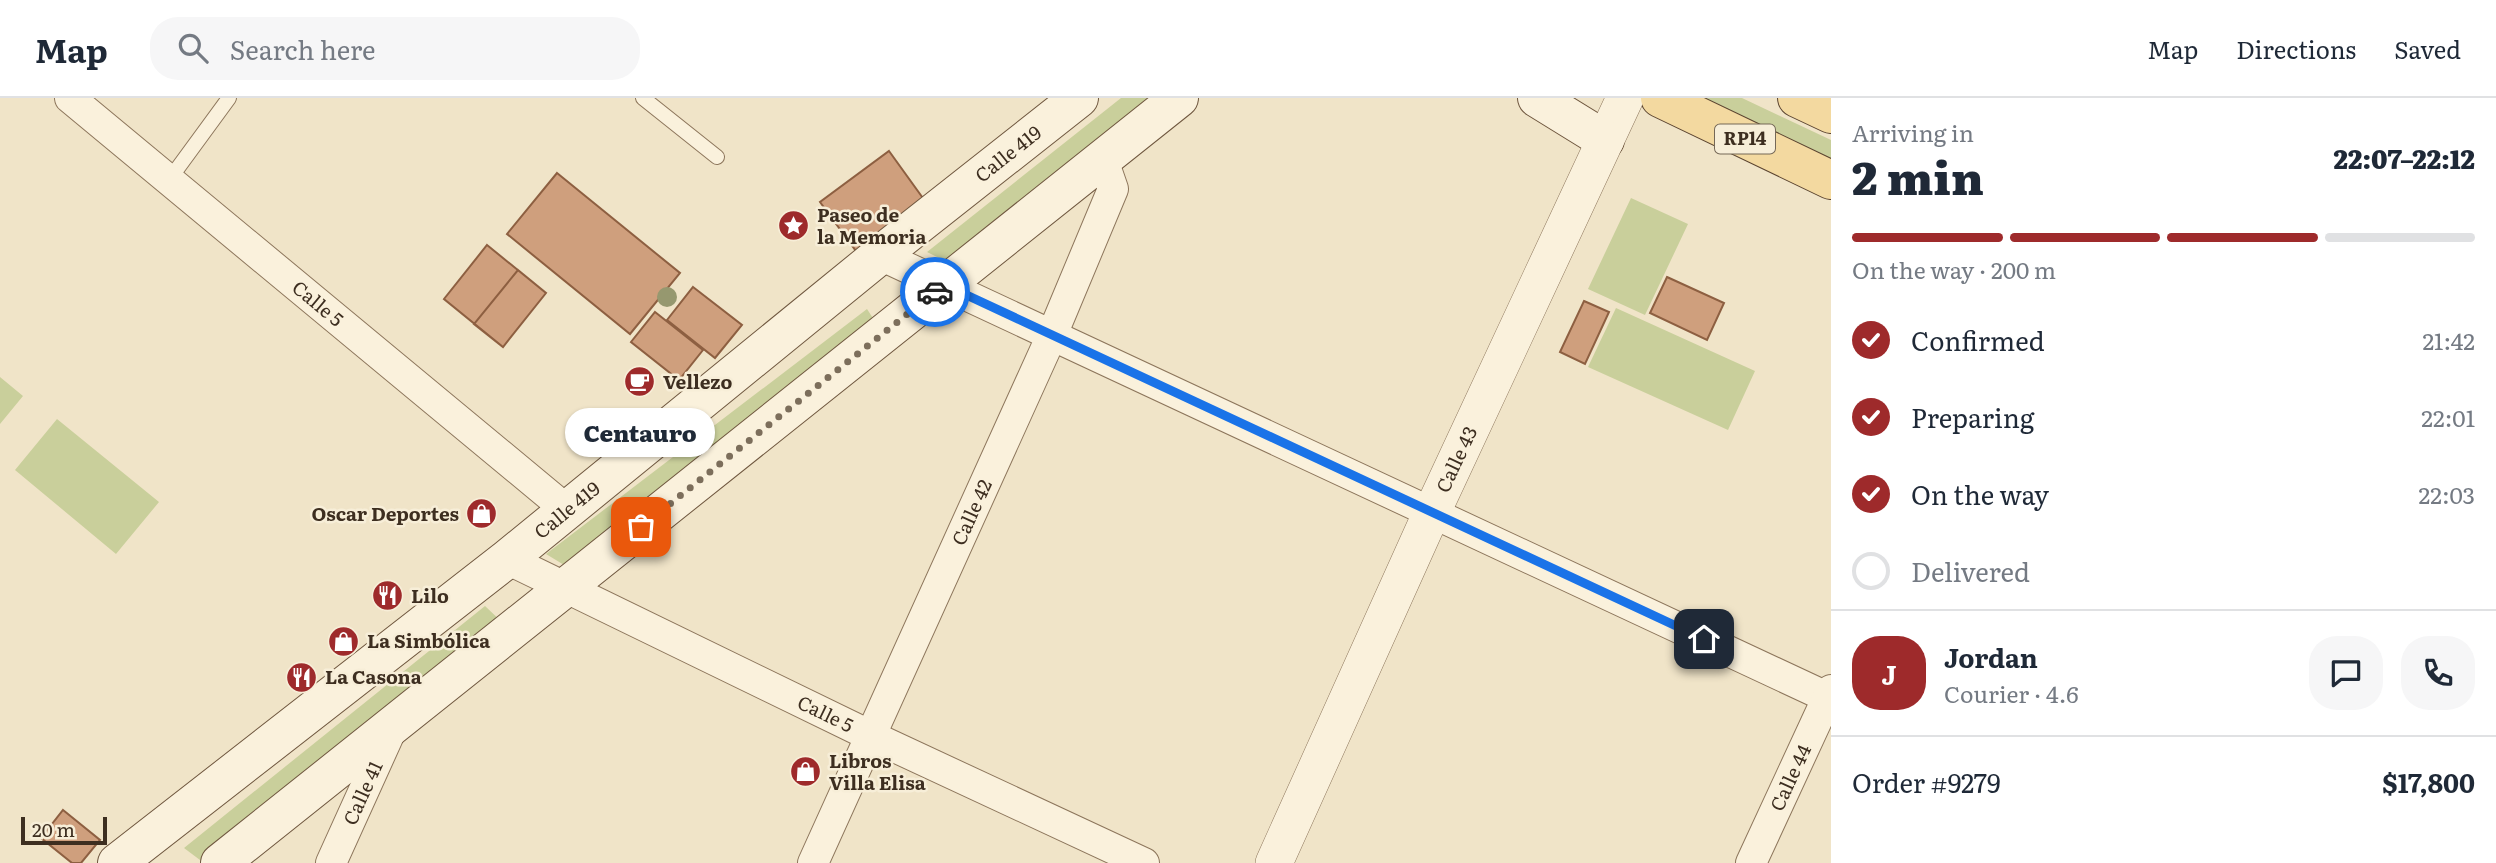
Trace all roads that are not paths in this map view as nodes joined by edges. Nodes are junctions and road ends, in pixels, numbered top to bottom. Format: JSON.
{"nodes":[{"id":1,"x":70,"y":98,"type":"edge"},
{"id":2,"x":229,"y":98,"type":"edge"},
{"id":3,"x":643,"y":98,"type":"edge"},
{"id":4,"x":1079,"y":98,"type":"edge"},
{"id":5,"x":1179,"y":98,"type":"edge"},
{"id":6,"x":1537,"y":98,"type":"edge"},
{"id":7,"x":1625,"y":98,"type":"edge"},
{"id":8,"x":1660,"y":98,"type":"edge"},
{"id":9,"x":1797,"y":98,"type":"edge"},
{"id":10,"x":1831,"y":114,"type":"edge"},
{"id":11,"x":1605,"y":140,"type":"junction"},
{"id":12,"x":716,"y":157,"type":"dead end"},
{"id":13,"x":1102,"y":160,"type":"junction"},
{"id":14,"x":169,"y":180,"type":"junction"},
{"id":15,"x":1831,"y":180,"type":"edge"},
{"id":16,"x":880,"y":255,"type":"junction"},
{"id":17,"x":945,"y":285,"type":"junction"},
{"id":18,"x":1052,"y":335,"type":"junction"},
{"id":19,"x":567,"y":510,"type":"junction"},
{"id":20,"x":1432,"y":512,"type":"junction"},
{"id":21,"x":507,"y":559,"type":"junction"},
{"id":22,"x":564,"y":589,"type":"junction"},
{"id":23,"x":1830,"y":695,"type":"edge"},
{"id":24,"x":394,"y":723,"type":"junction"},
{"id":25,"x":871,"y":736,"type":"junction"},
{"id":26,"x":125,"y":861,"type":"edge"},
{"id":27,"x":220,"y":863,"type":"edge"},
{"id":28,"x":331,"y":863,"type":"edge"},
{"id":29,"x":813,"y":863,"type":"edge"},
{"id":30,"x":1144,"y":863,"type":"edge"},
{"id":31,"x":1274,"y":863,"type":"edge"},
{"id":32,"x":1751,"y":863,"type":"edge"}],
"edges":[{"from":1,"to":14,"type":"street","name":"Calle 5"},
{"from":2,"to":14,"type":"lane"},
{"from":3,"to":12,"type":"lane"},
{"from":4,"to":16,"type":"main road","name":"Calle 419"},
{"from":5,"to":13,"type":"main road"},
{"from":6,"to":11,"type":"main road"},
{"from":7,"to":11,"type":"street","name":"Calle 43"},
{"from":8,"to":15,"type":"main road","number":"RP14"},
{"from":9,"to":10,"type":"main road"},
{"from":11,"to":20,"type":"street","name":"Calle 43"},
{"from":13,"to":17,"type":"main road"},
{"from":13,"to":18,"type":"street","name":"Calle 42"},
{"from":14,"to":19,"type":"street","name":"Calle 5"},
{"from":16,"to":17,"type":"street"},
{"from":16,"to":19,"type":"main road","name":"Calle 419"},
{"from":17,"to":18,"type":"street"},
{"from":17,"to":22,"type":"main road"},
{"from":18,"to":20,"type":"street"},
{"from":18,"to":25,"type":"street","name":"Calle 42"},
{"from":19,"to":21,"type":"main road","name":"Calle 419"},
{"from":20,"to":23,"type":"street"},
{"from":20,"to":31,"type":"street","name":"Calle 43"},
{"from":21,"to":22,"type":"street","name":"Calle 5"},
{"from":21,"to":26,"type":"main road","name":"Calle 419"},
{"from":22,"to":24,"type":"main road"},
{"from":22,"to":25,"type":"street","name":"Calle 5"},
{"from":23,"to":32,"type":"street","name":"Calle 44"},
{"from":24,"to":27,"type":"main road"},
{"from":24,"to":28,"type":"street","name":"Calle 41"},
{"from":25,"to":29,"type":"street","name":"Calle 42"},
{"from":25,"to":30,"type":"street","name":"Calle 5"}]}
